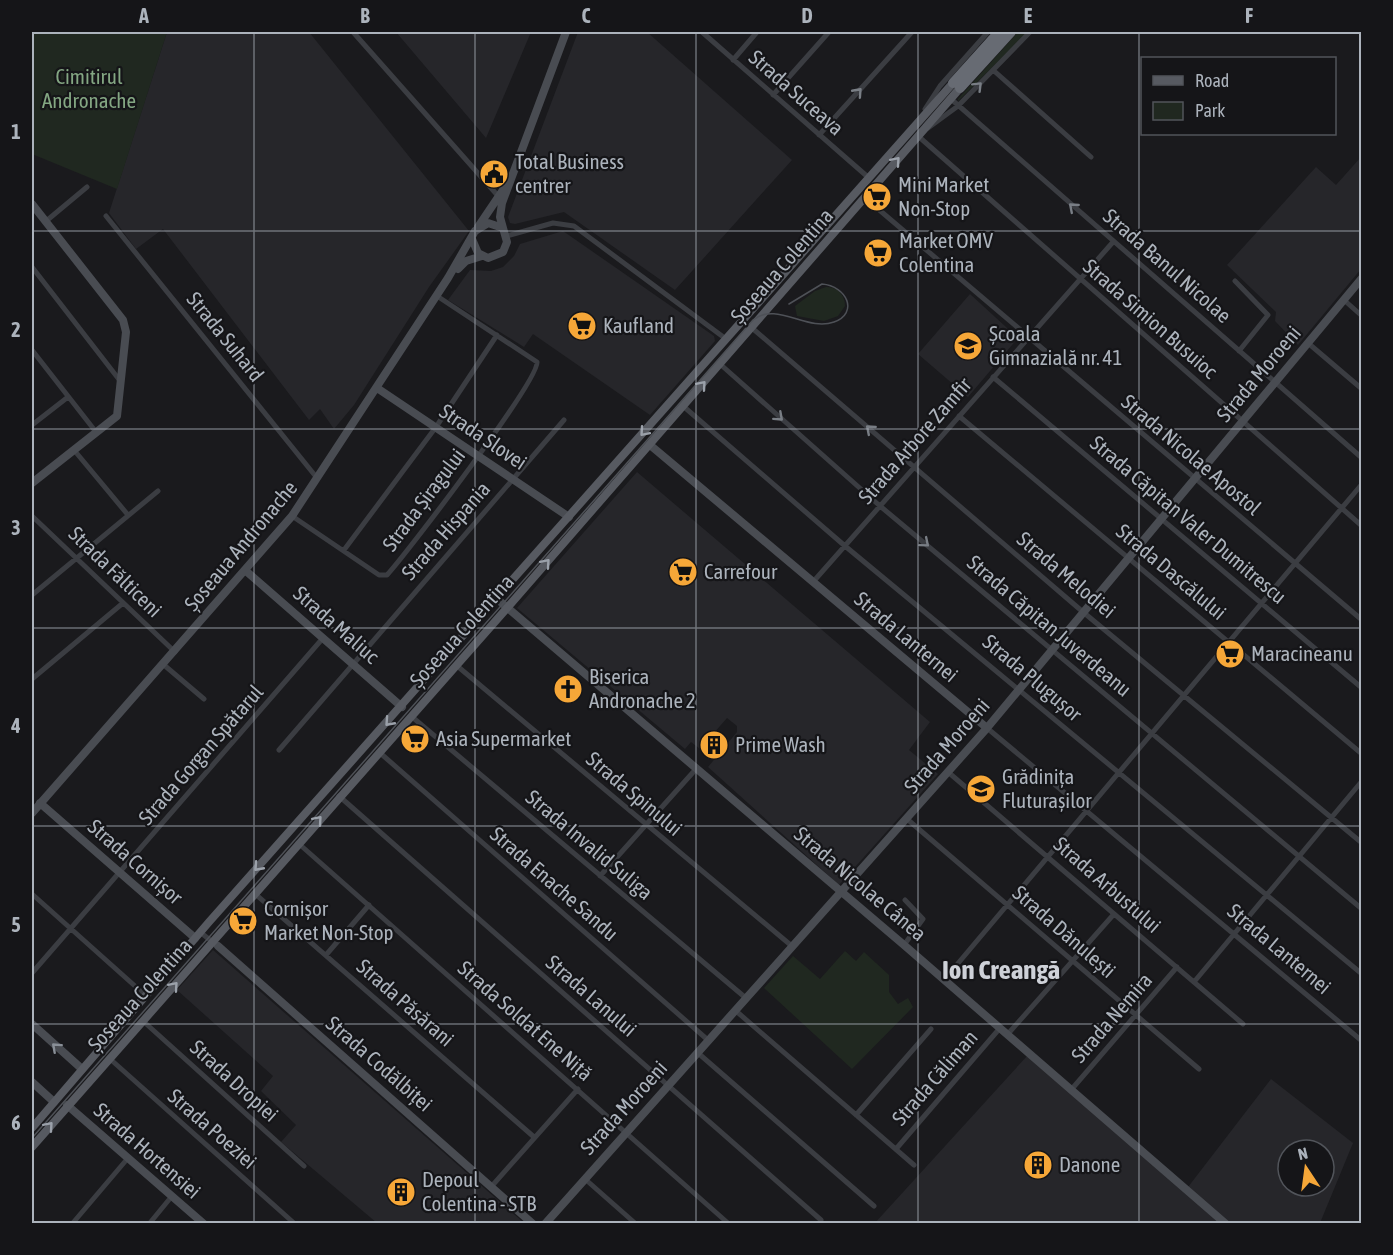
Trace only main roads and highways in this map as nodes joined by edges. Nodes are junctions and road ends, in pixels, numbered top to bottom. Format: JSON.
{"nodes":[{"id":1,"x":999,"y":32,"type":"edge"},
{"id":2,"x":1011,"y":32,"type":"edge"},
{"id":3,"x":956,"y":86,"type":"junction"},
{"id":4,"x":32,"y":1128,"type":"edge"},
{"id":5,"x":32,"y":1147,"type":"edge"}],
"edges":[{"from":1,"to":3,"type":"highway"},
{"from":2,"to":3,"type":"highway"},
{"from":3,"to":4,"type":"main road","name":"Șoseaua Colentina","one_way":true},
{"from":5,"to":3,"type":"main road","name":"Șoseaua Colentina","one_way":true}]}
